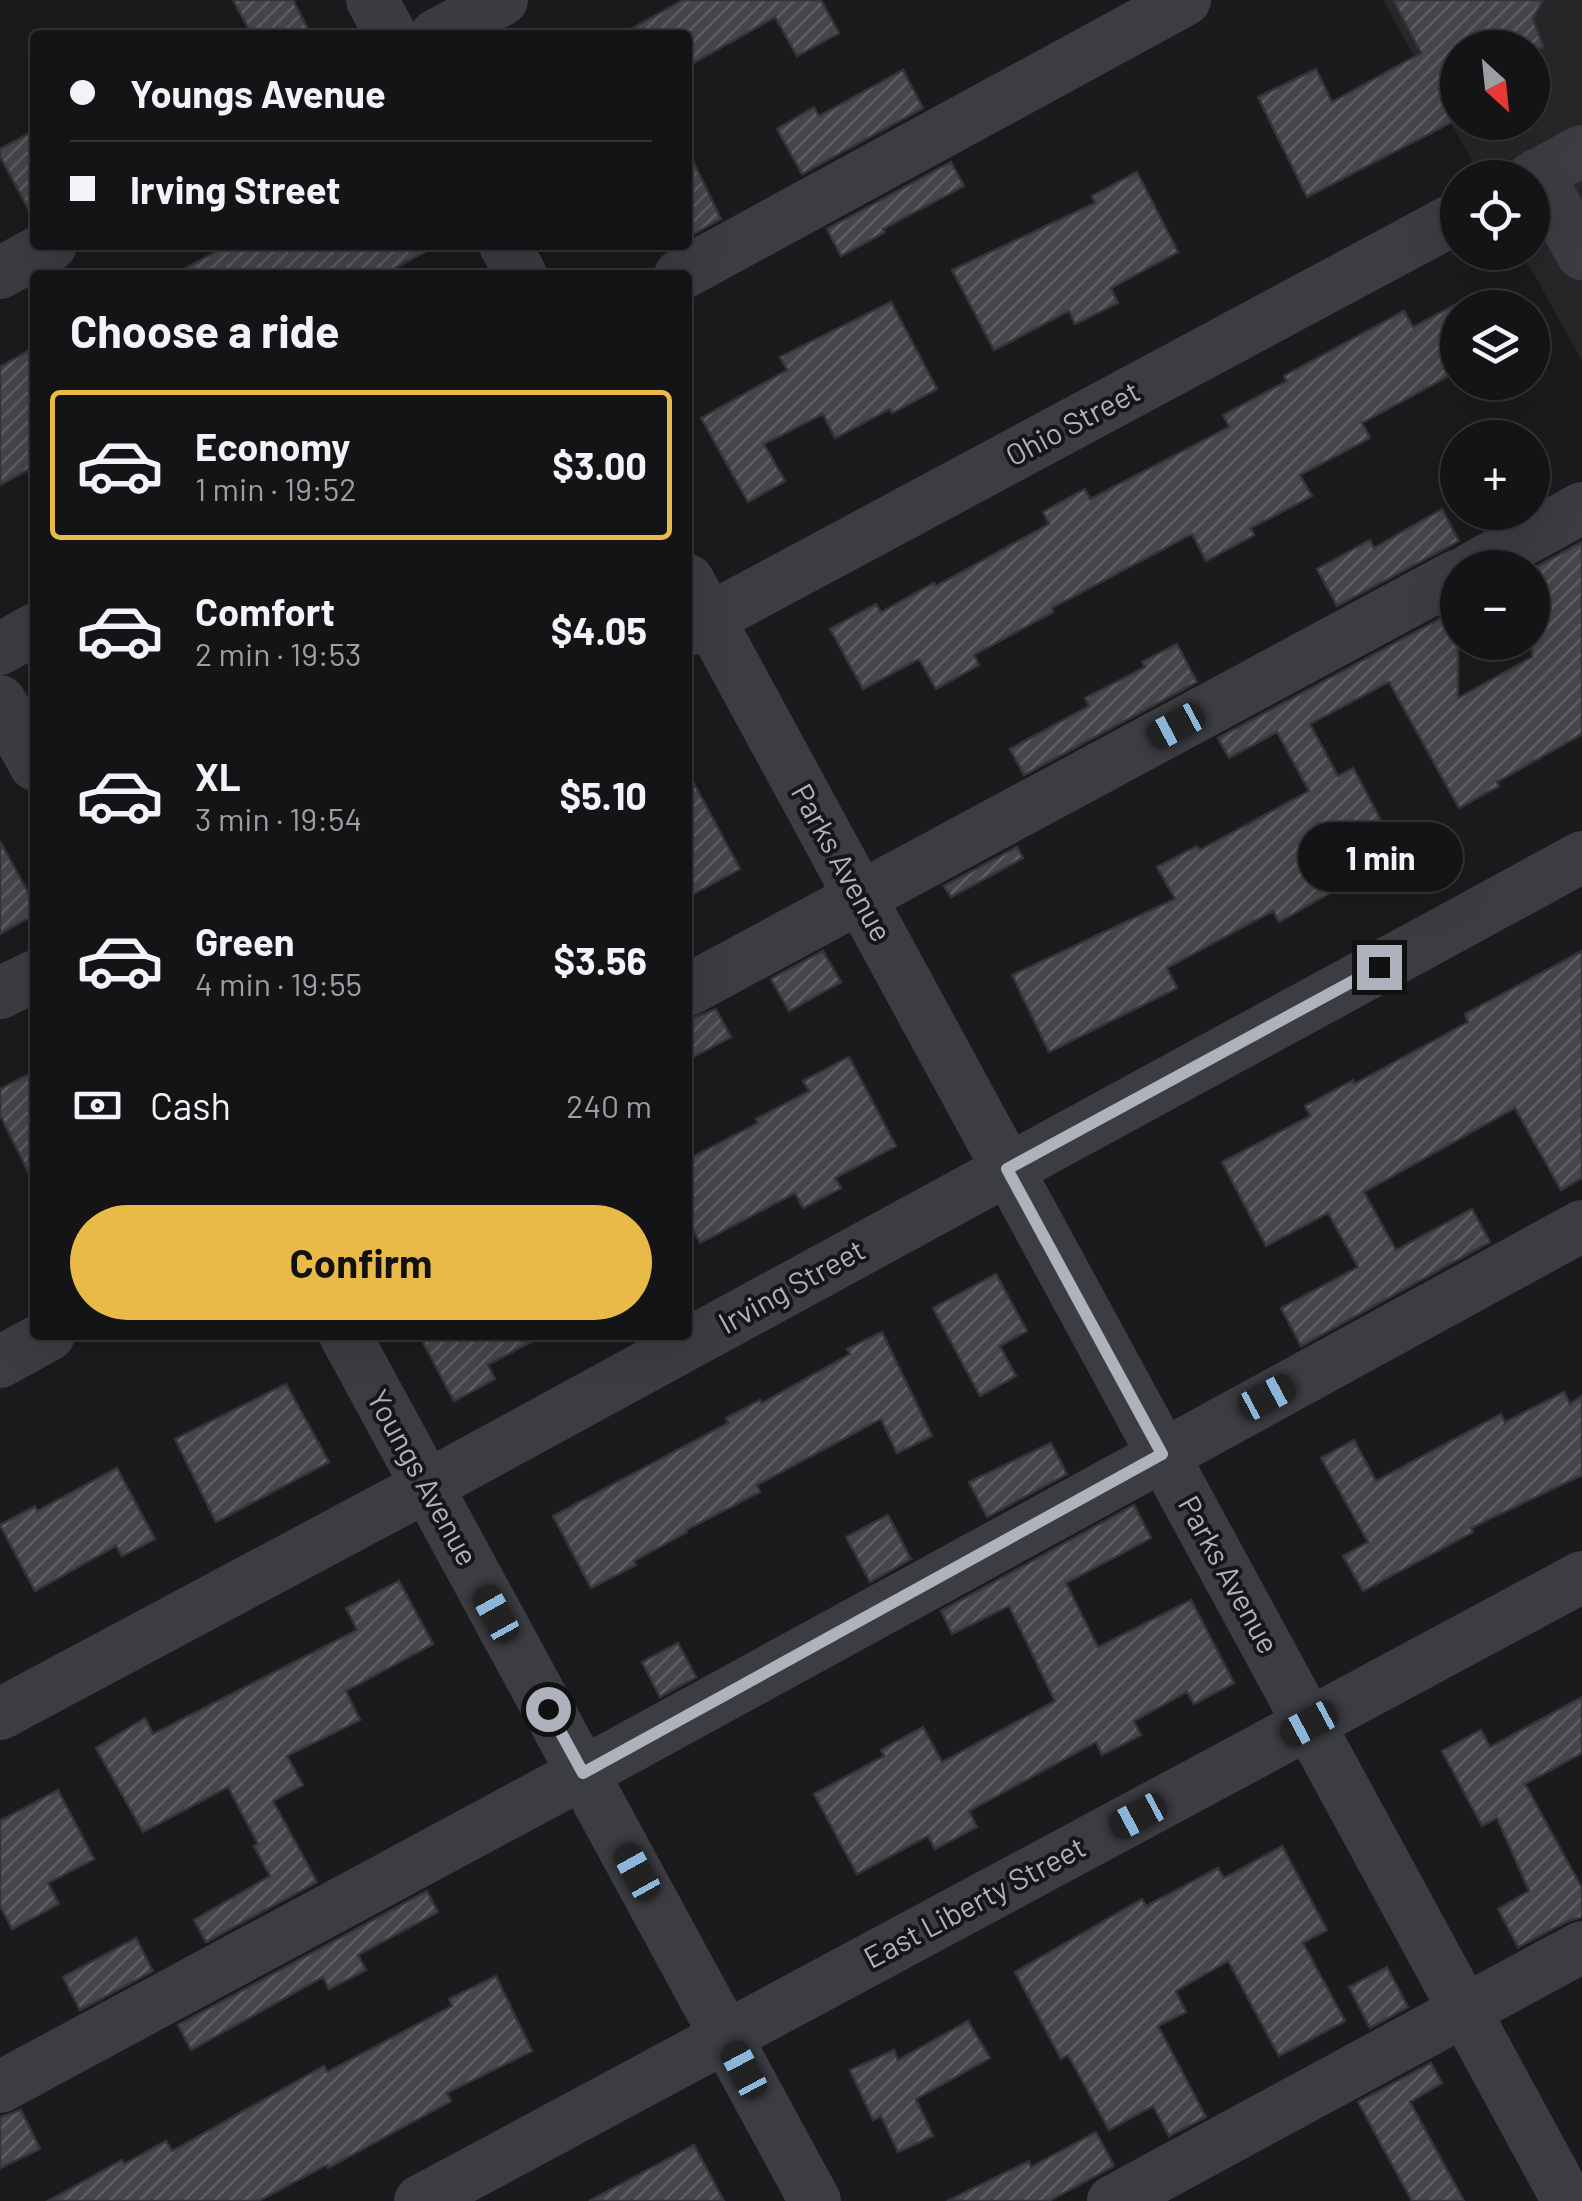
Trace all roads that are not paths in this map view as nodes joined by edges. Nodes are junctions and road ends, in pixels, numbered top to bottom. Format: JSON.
{"nodes":[{"id":1,"x":372,"y":0,"type":"edge"},
{"id":2,"x":502,"y":0,"type":"edge"},
{"id":3,"x":1185,"y":0,"type":"edge"},
{"id":4,"x":388,"y":30,"type":"edge"},
{"id":5,"x":445,"y":30,"type":"edge"},
{"id":6,"x":1551,"y":167,"type":"edge"},
{"id":7,"x":1440,"y":226,"type":"edge"},
{"id":8,"x":42,"y":250,"type":"edge"},
{"id":9,"x":1582,"y":254,"type":"edge"},
{"id":10,"x":689,"y":270,"type":"edge"},
{"id":11,"x":0,"y":273,"type":"edge"},
{"id":12,"x":1582,"y":508,"type":"edge"},
{"id":13,"x":1505,"y":550,"type":"edge"},
{"id":14,"x":1440,"y":585,"type":"edge"},
{"id":15,"x":694,"y":610,"type":"edge"},
{"id":16,"x":30,"y":632,"type":"edge"},
{"id":17,"x":0,"y":649,"type":"edge"},
{"id":18,"x":0,"y":701,"type":"edge"},
{"id":19,"x":30,"y":757,"type":"edge"},
{"id":20,"x":1582,"y":856,"type":"edge"},
{"id":21,"x":860,"y":897,"type":"junction"},
{"id":22,"x":30,"y":978,"type":"edge"},
{"id":23,"x":692,"y":988,"type":"edge"},
{"id":24,"x":0,"y":993,"type":"edge"},
{"id":25,"x":1007,"y":1169,"type":"junction"},
{"id":26,"x":1582,"y":1226,"type":"edge"},
{"id":27,"x":41,"y":1340,"type":"edge"},
{"id":28,"x":348,"y":1340,"type":"edge"},
{"id":29,"x":0,"y":1362,"type":"edge"},
{"id":30,"x":1162,"y":1454,"type":"junction"},
{"id":31,"x":427,"y":1486,"type":"junction"},
{"id":32,"x":1582,"y":1578,"type":"edge"},
{"id":33,"x":0,"y":1714,"type":"edge"},
{"id":34,"x":1309,"y":1724,"type":"junction"},
{"id":35,"x":583,"y":1773,"type":"junction"},
{"id":36,"x":1582,"y":1947,"type":"edge"},
{"id":37,"x":1465,"y":2011,"type":"junction"},
{"id":38,"x":726,"y":2036,"type":"junction"},
{"id":39,"x":0,"y":2087,"type":"edge"},
{"id":40,"x":420,"y":2201,"type":"edge"},
{"id":41,"x":816,"y":2201,"type":"edge"},
{"id":42,"x":1113,"y":2201,"type":"edge"},
{"id":43,"x":1568,"y":2201,"type":"edge"}],
"edges":[{"from":1,"to":4,"type":"street"},
{"from":2,"to":5,"type":"street"},
{"from":3,"to":10,"type":"street"},
{"from":6,"to":9,"type":"street"},
{"from":7,"to":15,"type":"street","name":"Ohio Street"},
{"from":8,"to":11,"type":"street"},
{"from":12,"to":13,"type":"street"},
{"from":14,"to":21,"type":"street"},
{"from":15,"to":21,"type":"street","name":"Parks Avenue"},
{"from":16,"to":17,"type":"street"},
{"from":18,"to":19,"type":"street"},
{"from":20,"to":25,"type":"street","name":"Irving Street"},
{"from":21,"to":23,"type":"street"},
{"from":21,"to":25,"type":"street","name":"Parks Avenue"},
{"from":22,"to":24,"type":"street"},
{"from":25,"to":30,"type":"street","name":"Parks Avenue"},
{"from":25,"to":31,"type":"street","name":"Irving Street"},
{"from":26,"to":30,"type":"street"},
{"from":27,"to":29,"type":"street"},
{"from":28,"to":31,"type":"street","name":"Youngs Avenue"},
{"from":30,"to":34,"type":"street","name":"Parks Avenue"},
{"from":30,"to":35,"type":"street"},
{"from":31,"to":33,"type":"street","name":"Irving Street"},
{"from":31,"to":35,"type":"street","name":"Youngs Avenue"},
{"from":32,"to":34,"type":"street","name":"East Liberty Street"},
{"from":34,"to":37,"type":"street","name":"Parks Avenue"},
{"from":34,"to":38,"type":"street","name":"East Liberty Street"},
{"from":35,"to":38,"type":"street","name":"Youngs Avenue"},
{"from":35,"to":39,"type":"street"},
{"from":36,"to":37,"type":"street"},
{"from":37,"to":42,"type":"street"},
{"from":37,"to":43,"type":"street","name":"Parks Avenue"},
{"from":38,"to":40,"type":"street","name":"East Liberty Street"},
{"from":38,"to":41,"type":"street","name":"Youngs Avenue"}]}
